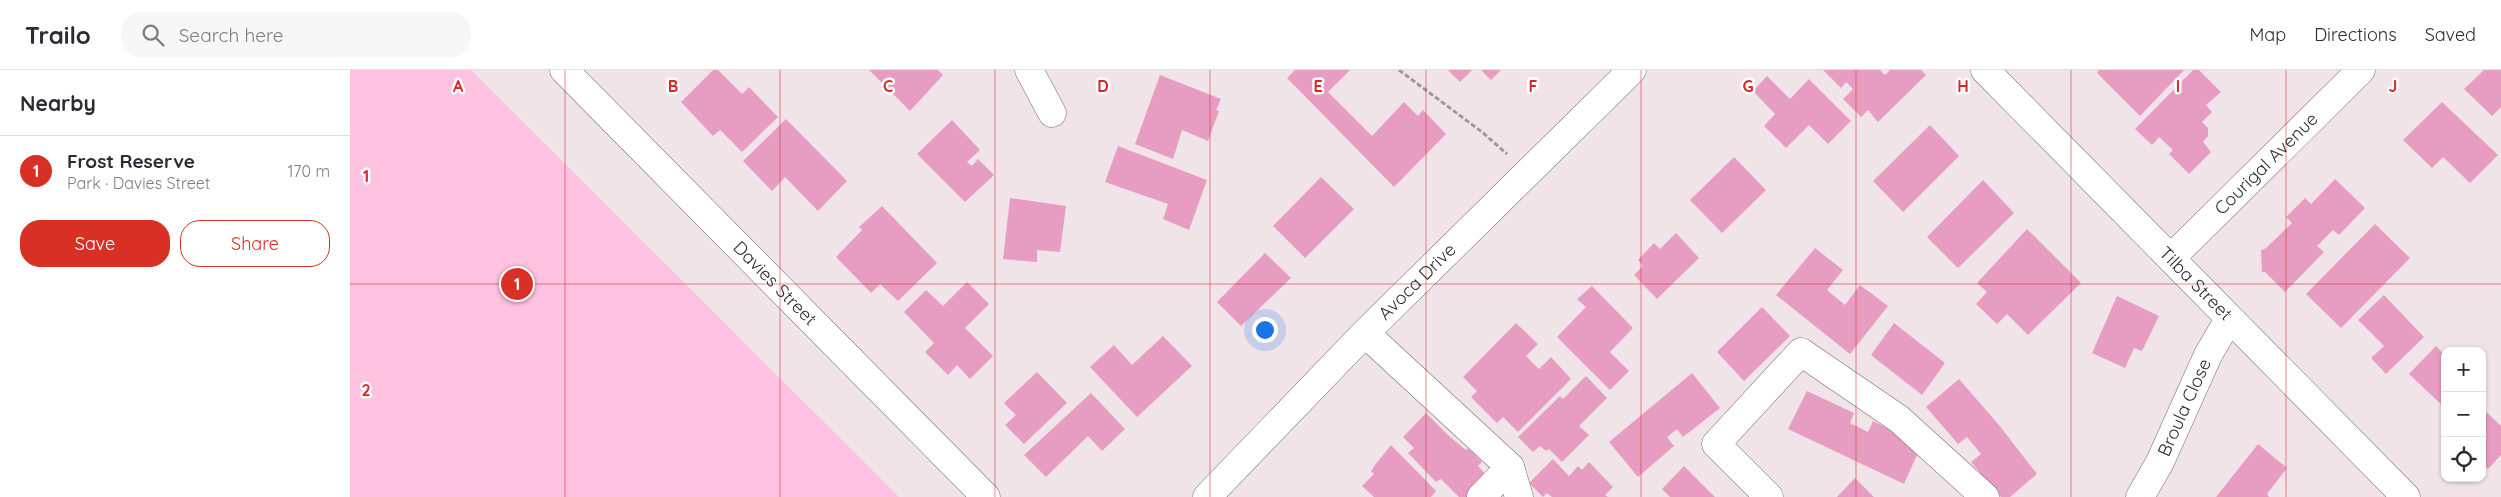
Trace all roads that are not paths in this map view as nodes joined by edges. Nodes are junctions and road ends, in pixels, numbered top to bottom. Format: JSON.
{"nodes":[{"id":1,"x":564,"y":70,"type":"edge"},
{"id":2,"x":1029,"y":70,"type":"edge"},
{"id":3,"x":1632,"y":70,"type":"edge"},
{"id":4,"x":1985,"y":70,"type":"edge"},
{"id":5,"x":2361,"y":70,"type":"edge"},
{"id":6,"x":1052,"y":113,"type":"dead end"},
{"id":7,"x":2171,"y":258,"type":"junction"},
{"id":8,"x":2229,"y":319,"type":"junction"},
{"id":9,"x":1365,"y":333,"type":"junction"},
{"id":10,"x":1510,"y":467,"type":"junction"},
{"id":11,"x":986,"y":497,"type":"edge"},
{"id":12,"x":1206,"y":497,"type":"edge"},
{"id":13,"x":1481,"y":497,"type":"edge"},
{"id":14,"x":1519,"y":497,"type":"edge"},
{"id":15,"x":1769,"y":497,"type":"edge"},
{"id":16,"x":1985,"y":497,"type":"edge"},
{"id":17,"x":2140,"y":497,"type":"edge"},
{"id":18,"x":2406,"y":497,"type":"edge"}],
"edges":[{"from":1,"to":11,"type":"street","name":"Davies Street"},
{"from":2,"to":6,"type":"street"},
{"from":3,"to":9,"type":"street","name":"Avoca Drive"},
{"from":4,"to":7,"type":"street","name":"Tilba Street"},
{"from":5,"to":7,"type":"street","name":"Courigal Avenue"},
{"from":7,"to":8,"type":"street","name":"Tilba Street"},
{"from":8,"to":17,"type":"street","name":"Broula Close"},
{"from":8,"to":18,"type":"street","name":"Tilba Street"},
{"from":9,"to":10,"type":"street"},
{"from":9,"to":12,"type":"street","name":"Avoca Drive"},
{"from":10,"to":13,"type":"street"},
{"from":10,"to":14,"type":"street"},
{"from":15,"to":16,"type":"street"}]}
